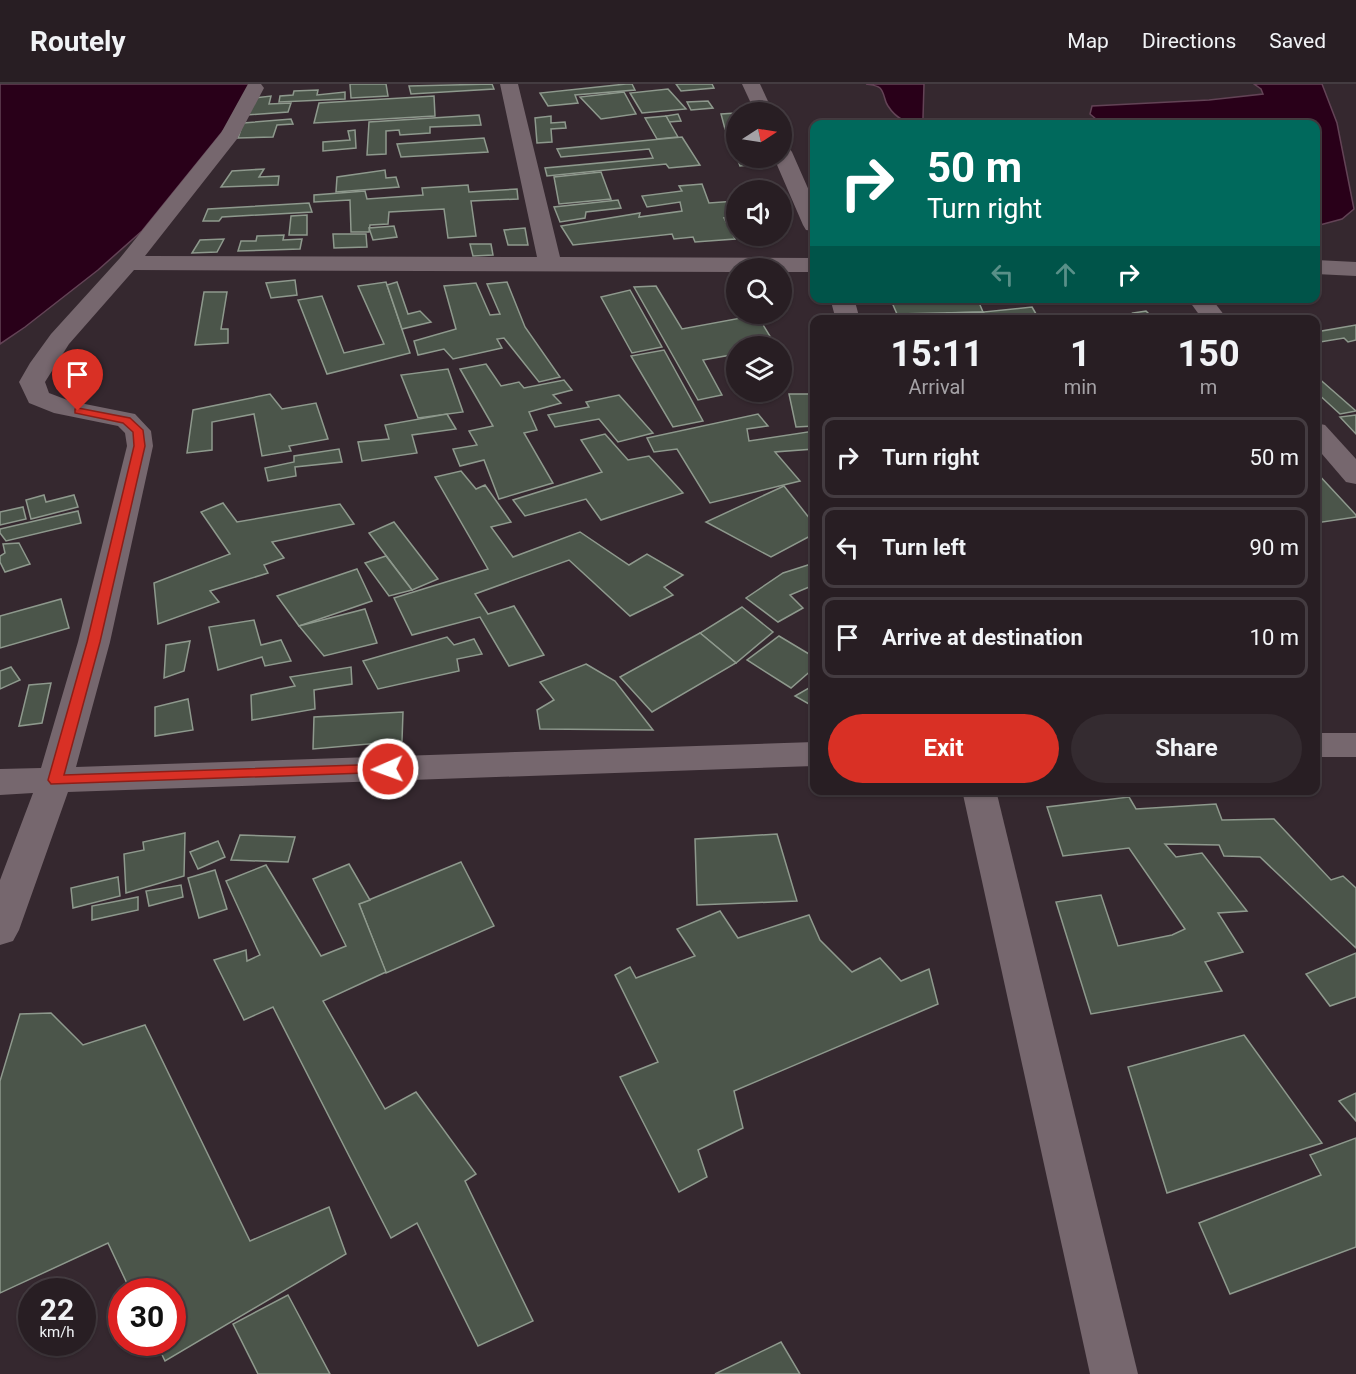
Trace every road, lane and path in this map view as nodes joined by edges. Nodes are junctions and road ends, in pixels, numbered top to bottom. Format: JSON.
{"nodes":[{"id":1,"x":509,"y":84,"type":"edge"},
{"id":2,"x":751,"y":84,"type":"edge"},
{"id":3,"x":255,"y":88,"type":"dead end"},
{"id":4,"x":759,"y":102,"type":"edge"},
{"id":5,"x":789,"y":168,"type":"edge"},
{"id":6,"x":810,"y":216,"type":"edge"},
{"id":7,"x":128,"y":263,"type":"junction"},
{"id":8,"x":550,"y":264,"type":"junction"},
{"id":9,"x":810,"y":266,"type":"edge"},
{"id":10,"x":1320,"y":267,"type":"edge"},
{"id":11,"x":1356,"y":269,"type":"edge"},
{"id":12,"x":1202,"y":303,"type":"edge"},
{"id":13,"x":1212,"y":315,"type":"edge"},
{"id":14,"x":1320,"y":436,"type":"edge"},
{"id":15,"x":1356,"y":476,"type":"edge"},
{"id":16,"x":1320,"y":745,"type":"edge"},
{"id":17,"x":1356,"y":745,"type":"edge"},
{"id":18,"x":810,"y":754,"type":"edge"},
{"id":19,"x":56,"y":780,"type":"junction"},
{"id":20,"x":0,"y":782,"type":"edge"},
{"id":21,"x":980,"y":795,"type":"edge"},
{"id":22,"x":0,"y":930,"type":"edge"},
{"id":23,"x":1114,"y":1374,"type":"edge"}],
"edges":[{"from":1,"to":8,"type":"street"},
{"from":2,"to":4,"type":"street"},
{"from":3,"to":7,"type":"street"},
{"from":5,"to":6,"type":"street"},
{"from":7,"to":8,"type":"street"},
{"from":7,"to":19,"type":"street"},
{"from":8,"to":9,"type":"street"},
{"from":10,"to":11,"type":"street"},
{"from":12,"to":13,"type":"street"},
{"from":14,"to":15,"type":"street"},
{"from":16,"to":17,"type":"street"},
{"from":18,"to":19,"type":"street"},
{"from":19,"to":20,"type":"street"},
{"from":19,"to":22,"type":"street"},
{"from":21,"to":23,"type":"street"}]}
